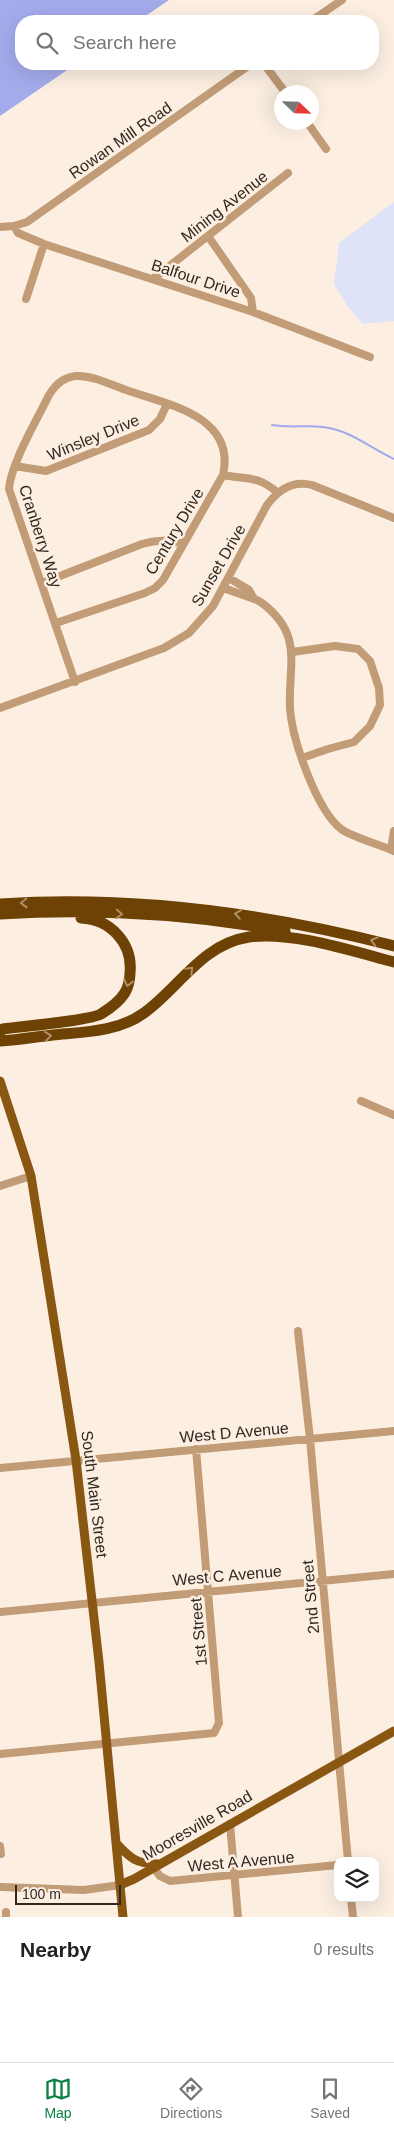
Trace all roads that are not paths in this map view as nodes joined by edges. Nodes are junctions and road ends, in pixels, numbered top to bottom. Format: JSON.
{"nodes":[{"id":1,"x":342,"y":0,"type":"edge"},
{"id":2,"x":320,"y":15,"type":"edge"},
{"id":3,"x":242,"y":70,"type":"edge"},
{"id":4,"x":268,"y":70,"type":"edge"},
{"id":5,"x":280,"y":85,"type":"edge"},
{"id":6,"x":313,"y":130,"type":"edge"},
{"id":7,"x":326,"y":149,"type":"dead end"},
{"id":8,"x":288,"y":173,"type":"dead end"},
{"id":9,"x":14,"y":226,"type":"junction"},
{"id":10,"x":0,"y":227,"type":"edge"},
{"id":11,"x":208,"y":236,"type":"junction"},
{"id":12,"x":44,"y":244,"type":"junction"},
{"id":13,"x":154,"y":279,"type":"junction"},
{"id":14,"x":26,"y":299,"type":"dead end"},
{"id":15,"x":253,"y":312,"type":"junction"},
{"id":16,"x":370,"y":357,"type":"dead end"},
{"id":17,"x":167,"y":404,"type":"junction"},
{"id":18,"x":15,"y":466,"type":"junction"},
{"id":19,"x":223,"y":475,"type":"junction"},
{"id":20,"x":278,"y":493,"type":"junction"},
{"id":21,"x":394,"y":518,"type":"edge"},
{"id":22,"x":183,"y":544,"type":"junction"},
{"id":23,"x":229,"y":578,"type":"junction"},
{"id":24,"x":42,"y":583,"type":"junction"},
{"id":25,"x":224,"y":588,"type":"junction"},
{"id":26,"x":253,"y":597,"type":"junction"},
{"id":27,"x":56,"y":623,"type":"junction"},
{"id":28,"x":292,"y":652,"type":"junction"},
{"id":29,"x":75,"y":682,"type":"junction"},
{"id":30,"x":0,"y":708,"type":"edge"},
{"id":31,"x":302,"y":758,"type":"junction"},
{"id":32,"x":394,"y":831,"type":"edge"},
{"id":33,"x":393,"y":850,"type":"edge"},
{"id":34,"x":1,"y":908,"type":"edge"},
{"id":35,"x":394,"y":946,"type":"edge"},
{"id":36,"x":394,"y":956,"type":"edge"},
{"id":37,"x":394,"y":962,"type":"edge"},
{"id":38,"x":0,"y":1032,"type":"edge"},
{"id":39,"x":0,"y":1041,"type":"edge"},
{"id":40,"x":0,"y":1081,"type":"edge"},
{"id":41,"x":361,"y":1101,"type":"dead end"},
{"id":42,"x":394,"y":1115,"type":"edge"},
{"id":43,"x":31,"y":1176,"type":"junction"},
{"id":44,"x":0,"y":1186,"type":"edge"},
{"id":45,"x":298,"y":1331,"type":"dead end"},
{"id":46,"x":394,"y":1431,"type":"edge"},
{"id":47,"x":310,"y":1439,"type":"junction"},
{"id":48,"x":196,"y":1449,"type":"junction"},
{"id":49,"x":76,"y":1460,"type":"junction"},
{"id":50,"x":0,"y":1468,"type":"edge"},
{"id":51,"x":394,"y":1574,"type":"edge"},
{"id":52,"x":322,"y":1580,"type":"junction"},
{"id":53,"x":209,"y":1591,"type":"junction"},
{"id":54,"x":93,"y":1602,"type":"junction"},
{"id":55,"x":0,"y":1612,"type":"edge"},
{"id":56,"x":394,"y":1731,"type":"edge"},
{"id":57,"x":107,"y":1743,"type":"junction"},
{"id":58,"x":0,"y":1754,"type":"edge"},
{"id":59,"x":338,"y":1762,"type":"junction"},
{"id":60,"x":230,"y":1824,"type":"junction"},
{"id":61,"x":116,"y":1843,"type":"junction"},
{"id":62,"x":0,"y":1846,"type":"edge"},
{"id":63,"x":1,"y":1854,"type":"edge"},
{"id":64,"x":348,"y":1857,"type":"edge"},
{"id":65,"x":334,"y":1865,"type":"edge"},
{"id":66,"x":155,"y":1866,"type":"junction"},
{"id":67,"x":235,"y":1876,"type":"junction"},
{"id":68,"x":120,"y":1885,"type":"junction"},
{"id":69,"x":0,"y":1887,"type":"edge"},
{"id":70,"x":351,"y":1902,"type":"edge"},
{"id":71,"x":123,"y":1917,"type":"edge"},
{"id":72,"x":238,"y":1917,"type":"edge"},
{"id":73,"x":353,"y":1917,"type":"edge"}],
"edges":[{"from":1,"to":2,"type":"street"},
{"from":3,"to":9,"type":"street","name":"Rowan Mill Road"},
{"from":4,"to":5,"type":"street"},
{"from":6,"to":7,"type":"street"},
{"from":8,"to":11,"type":"street","name":"Mining Avenue"},
{"from":9,"to":10,"type":"street","name":"Rowan Mill Road"},
{"from":9,"to":12,"type":"street","name":"Balfour Drive"},
{"from":11,"to":13,"type":"street","name":"Mining Avenue"},
{"from":11,"to":15,"type":"street"},
{"from":12,"to":13,"type":"street","name":"Balfour Drive"},
{"from":12,"to":14,"type":"street"},
{"from":13,"to":15,"type":"street","name":"Balfour Drive"},
{"from":15,"to":16,"type":"street","name":"Balfour Drive"},
{"from":17,"to":18,"type":"street","name":"Winsley Drive"},
{"from":17,"to":18,"type":"street","name":"Cranberry Way"},
{"from":17,"to":19,"type":"street","name":"Cranberry Way"},
{"from":18,"to":24,"type":"street","name":"Cranberry Way"},
{"from":19,"to":20,"type":"street"},
{"from":19,"to":22,"type":"street","name":"Century Drive"},
{"from":20,"to":21,"type":"street"},
{"from":20,"to":23,"type":"street","name":"Sunset Drive"},
{"from":22,"to":24,"type":"street"},
{"from":22,"to":27,"type":"street","name":"Century Drive"},
{"from":23,"to":25,"type":"street","name":"Sunset Drive"},
{"from":23,"to":26,"type":"street"},
{"from":24,"to":27,"type":"street","name":"Cranberry Way"},
{"from":25,"to":26,"type":"street"},
{"from":25,"to":29,"type":"street","name":"Sunset Drive"},
{"from":26,"to":28,"type":"street"},
{"from":27,"to":29,"type":"street","name":"Cranberry Way"},
{"from":28,"to":31,"type":"street"},
{"from":28,"to":31,"type":"street"},
{"from":29,"to":30,"type":"street","name":"Sunset Drive"},
{"from":31,"to":33,"type":"street"},
{"from":32,"to":33,"type":"street"},
{"from":35,"to":34,"type":"highway","one_way":true},
{"from":34,"to":36,"type":"highway","one_way":true},
{"from":34,"to":38,"type":"highway","one_way":true},
{"from":39,"to":37,"type":"highway","one_way":true},
{"from":40,"to":43,"type":"main road","name":"South Main Street"},
{"from":41,"to":42,"type":"street"},
{"from":43,"to":44,"type":"street"},
{"from":43,"to":49,"type":"main road","name":"South Main Street"},
{"from":45,"to":47,"type":"street","name":"2nd Street"},
{"from":46,"to":47,"type":"street","name":"West D Avenue"},
{"from":47,"to":48,"type":"street","name":"West D Avenue"},
{"from":47,"to":52,"type":"street","name":"2nd Street"},
{"from":48,"to":49,"type":"street","name":"West D Avenue"},
{"from":48,"to":53,"type":"street","name":"1st Street"},
{"from":49,"to":50,"type":"street","name":"West D Avenue"},
{"from":49,"to":54,"type":"main road","name":"South Main Street"},
{"from":51,"to":52,"type":"street","name":"West C Avenue"},
{"from":52,"to":53,"type":"street","name":"West C Avenue"},
{"from":52,"to":59,"type":"street","name":"2nd Street"},
{"from":53,"to":54,"type":"street","name":"West C Avenue"},
{"from":53,"to":57,"type":"street","name":"1st Street"},
{"from":54,"to":55,"type":"street","name":"West C Avenue"},
{"from":54,"to":57,"type":"main road","name":"South Main Street"},
{"from":56,"to":59,"type":"main road","name":"Mooresville Road"},
{"from":57,"to":58,"type":"street"},
{"from":57,"to":61,"type":"main road","name":"South Main Street"},
{"from":59,"to":60,"type":"main road","name":"Mooresville Road"},
{"from":59,"to":64,"type":"street","name":"2nd Street"},
{"from":60,"to":66,"type":"main road","name":"Mooresville Road"},
{"from":60,"to":67,"type":"street"},
{"from":61,"to":66,"type":"main road"},
{"from":61,"to":68,"type":"main road","name":"South Main Street"},
{"from":62,"to":63,"type":"street"},
{"from":65,"to":67,"type":"street","name":"West A Avenue"},
{"from":66,"to":67,"type":"street","name":"West A Avenue"},
{"from":66,"to":68,"type":"main road","name":"Mooresville Road"},
{"from":67,"to":72,"type":"street"},
{"from":68,"to":69,"type":"street","name":"Mooresville Road"},
{"from":68,"to":71,"type":"main road","name":"South Main Street"},
{"from":70,"to":73,"type":"street"}]}
